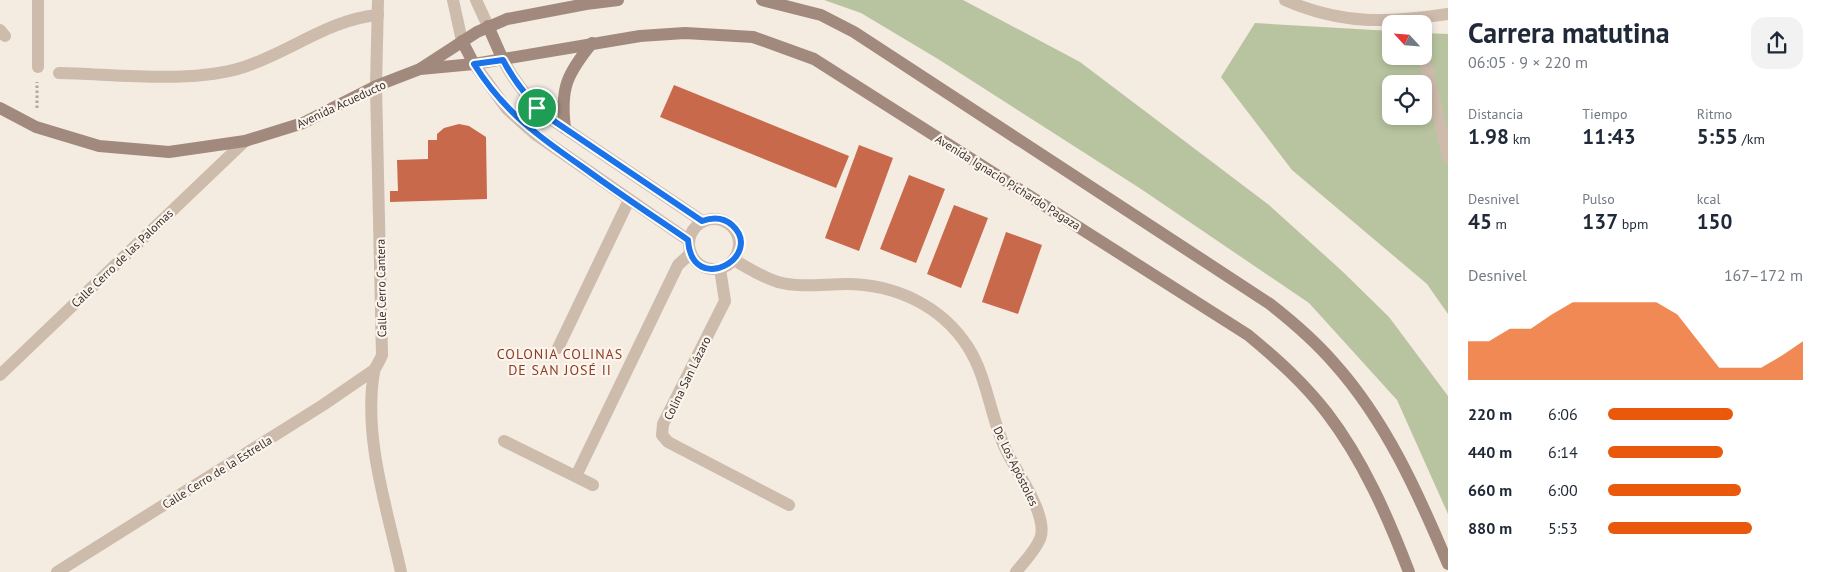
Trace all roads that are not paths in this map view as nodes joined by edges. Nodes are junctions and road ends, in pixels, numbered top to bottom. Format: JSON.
{"nodes":[{"id":1,"x":38,"y":0,"type":"edge"},
{"id":2,"x":378,"y":0,"type":"edge"},
{"id":3,"x":453,"y":0,"type":"edge"},
{"id":4,"x":476,"y":0,"type":"edge"},
{"id":5,"x":618,"y":0,"type":"edge"},
{"id":6,"x":762,"y":0,"type":"edge"},
{"id":7,"x":1285,"y":0,"type":"edge"},
{"id":8,"x":1448,"y":14,"type":"edge"},
{"id":9,"x":378,"y":15,"type":"junction"},
{"id":10,"x":1432,"y":17,"type":"edge"},
{"id":11,"x":1382,"y":20,"type":"edge"},
{"id":12,"x":488,"y":26,"type":"junction"},
{"id":13,"x":462,"y":41,"type":"junction"},
{"id":14,"x":592,"y":43,"type":"junction"},
{"id":15,"x":503,"y":60,"type":"junction"},
{"id":16,"x":474,"y":64,"type":"junction"},
{"id":17,"x":1426,"y":65,"type":"edge"},
{"id":18,"x":38,"y":66,"type":"road end"},
{"id":19,"x":420,"y":70,"type":"junction"},
{"id":20,"x":59,"y":73,"type":"dead end"},
{"id":21,"x":376,"y":86,"type":"junction"},
{"id":22,"x":0,"y":108,"type":"edge"},
{"id":23,"x":565,"y":128,"type":"junction"},
{"id":24,"x":244,"y":141,"type":"junction"},
{"id":25,"x":1448,"y":158,"type":"edge"},
{"id":26,"x":629,"y":200,"type":"junction"},
{"id":27,"x":702,"y":221,"type":"junction"},
{"id":28,"x":688,"y":240,"type":"junction"},
{"id":29,"x":691,"y":253,"type":"junction"},
{"id":30,"x":734,"y":260,"type":"junction"},
{"id":31,"x":720,"y":268,"type":"junction"},
{"id":32,"x":558,"y":348,"type":"dead end"},
{"id":33,"x":374,"y":370,"type":"junction"},
{"id":34,"x":0,"y":375,"type":"edge"},
{"id":35,"x":504,"y":441,"type":"dead end"},
{"id":36,"x":576,"y":476,"type":"junction"},
{"id":37,"x":593,"y":485,"type":"dead end"},
{"id":38,"x":789,"y":505,"type":"dead end"},
{"id":39,"x":1448,"y":564,"type":"edge"},
{"id":40,"x":57,"y":572,"type":"edge"},
{"id":41,"x":401,"y":572,"type":"edge"},
{"id":42,"x":1016,"y":572,"type":"edge"},
{"id":43,"x":1409,"y":572,"type":"edge"}],
"edges":[{"from":1,"to":18,"type":"street"},
{"from":2,"to":9,"type":"street","name":"Calle Cerro Cantera"},
{"from":3,"to":13,"type":"street"},
{"from":4,"to":12,"type":"street"},
{"from":5,"to":12,"type":"main road"},
{"from":6,"to":39,"type":"main road"},
{"from":7,"to":11,"type":"street"},
{"from":8,"to":10,"type":"street"},
{"from":9,"to":20,"type":"street"},
{"from":9,"to":21,"type":"street","name":"Calle Cerro Cantera"},
{"from":12,"to":13,"type":"main road"},
{"from":12,"to":15,"type":"main road"},
{"from":13,"to":16,"type":"main road"},
{"from":13,"to":19,"type":"main road","name":"Avenida Acueducto"},
{"from":14,"to":15,"type":"main road","name":"Avenida Ignacio Pichardo Pagaza"},
{"from":14,"to":23,"type":"main road"},
{"from":14,"to":43,"type":"main road","name":"Avenida Ignacio Pichardo Pagaza"},
{"from":15,"to":16,"type":"main road","name":"Avenida Ignacio Pichardo Pagaza"},
{"from":15,"to":23,"type":"street"},
{"from":16,"to":19,"type":"main road","name":"Avenida Acueducto"},
{"from":16,"to":26,"type":"street"},
{"from":17,"to":25,"type":"street"},
{"from":19,"to":21,"type":"main road","name":"Avenida Acueducto"},
{"from":21,"to":24,"type":"main road","name":"Avenida Acueducto"},
{"from":21,"to":33,"type":"street","name":"Calle Cerro Cantera"},
{"from":22,"to":24,"type":"main road","name":"Avenida Acueducto"},
{"from":23,"to":27,"type":"street"},
{"from":24,"to":34,"type":"street","name":"Calle Cerro de las Palomas"},
{"from":26,"to":28,"type":"street"},
{"from":26,"to":32,"type":"street"},
{"from":27,"to":28,"type":"street"},
{"from":27,"to":30,"type":"street"},
{"from":28,"to":29,"type":"street"},
{"from":29,"to":31,"type":"street"},
{"from":29,"to":36,"type":"street"},
{"from":30,"to":31,"type":"street"},
{"from":30,"to":42,"type":"street","name":"De Los Apóstoles"},
{"from":31,"to":38,"type":"street","name":"Colina San Lázaro"},
{"from":33,"to":40,"type":"street","name":"Calle Cerro de la Estrella"},
{"from":33,"to":41,"type":"street","name":"Calle Cerro Cantera"},
{"from":35,"to":36,"type":"street"},
{"from":36,"to":37,"type":"street"}]}
